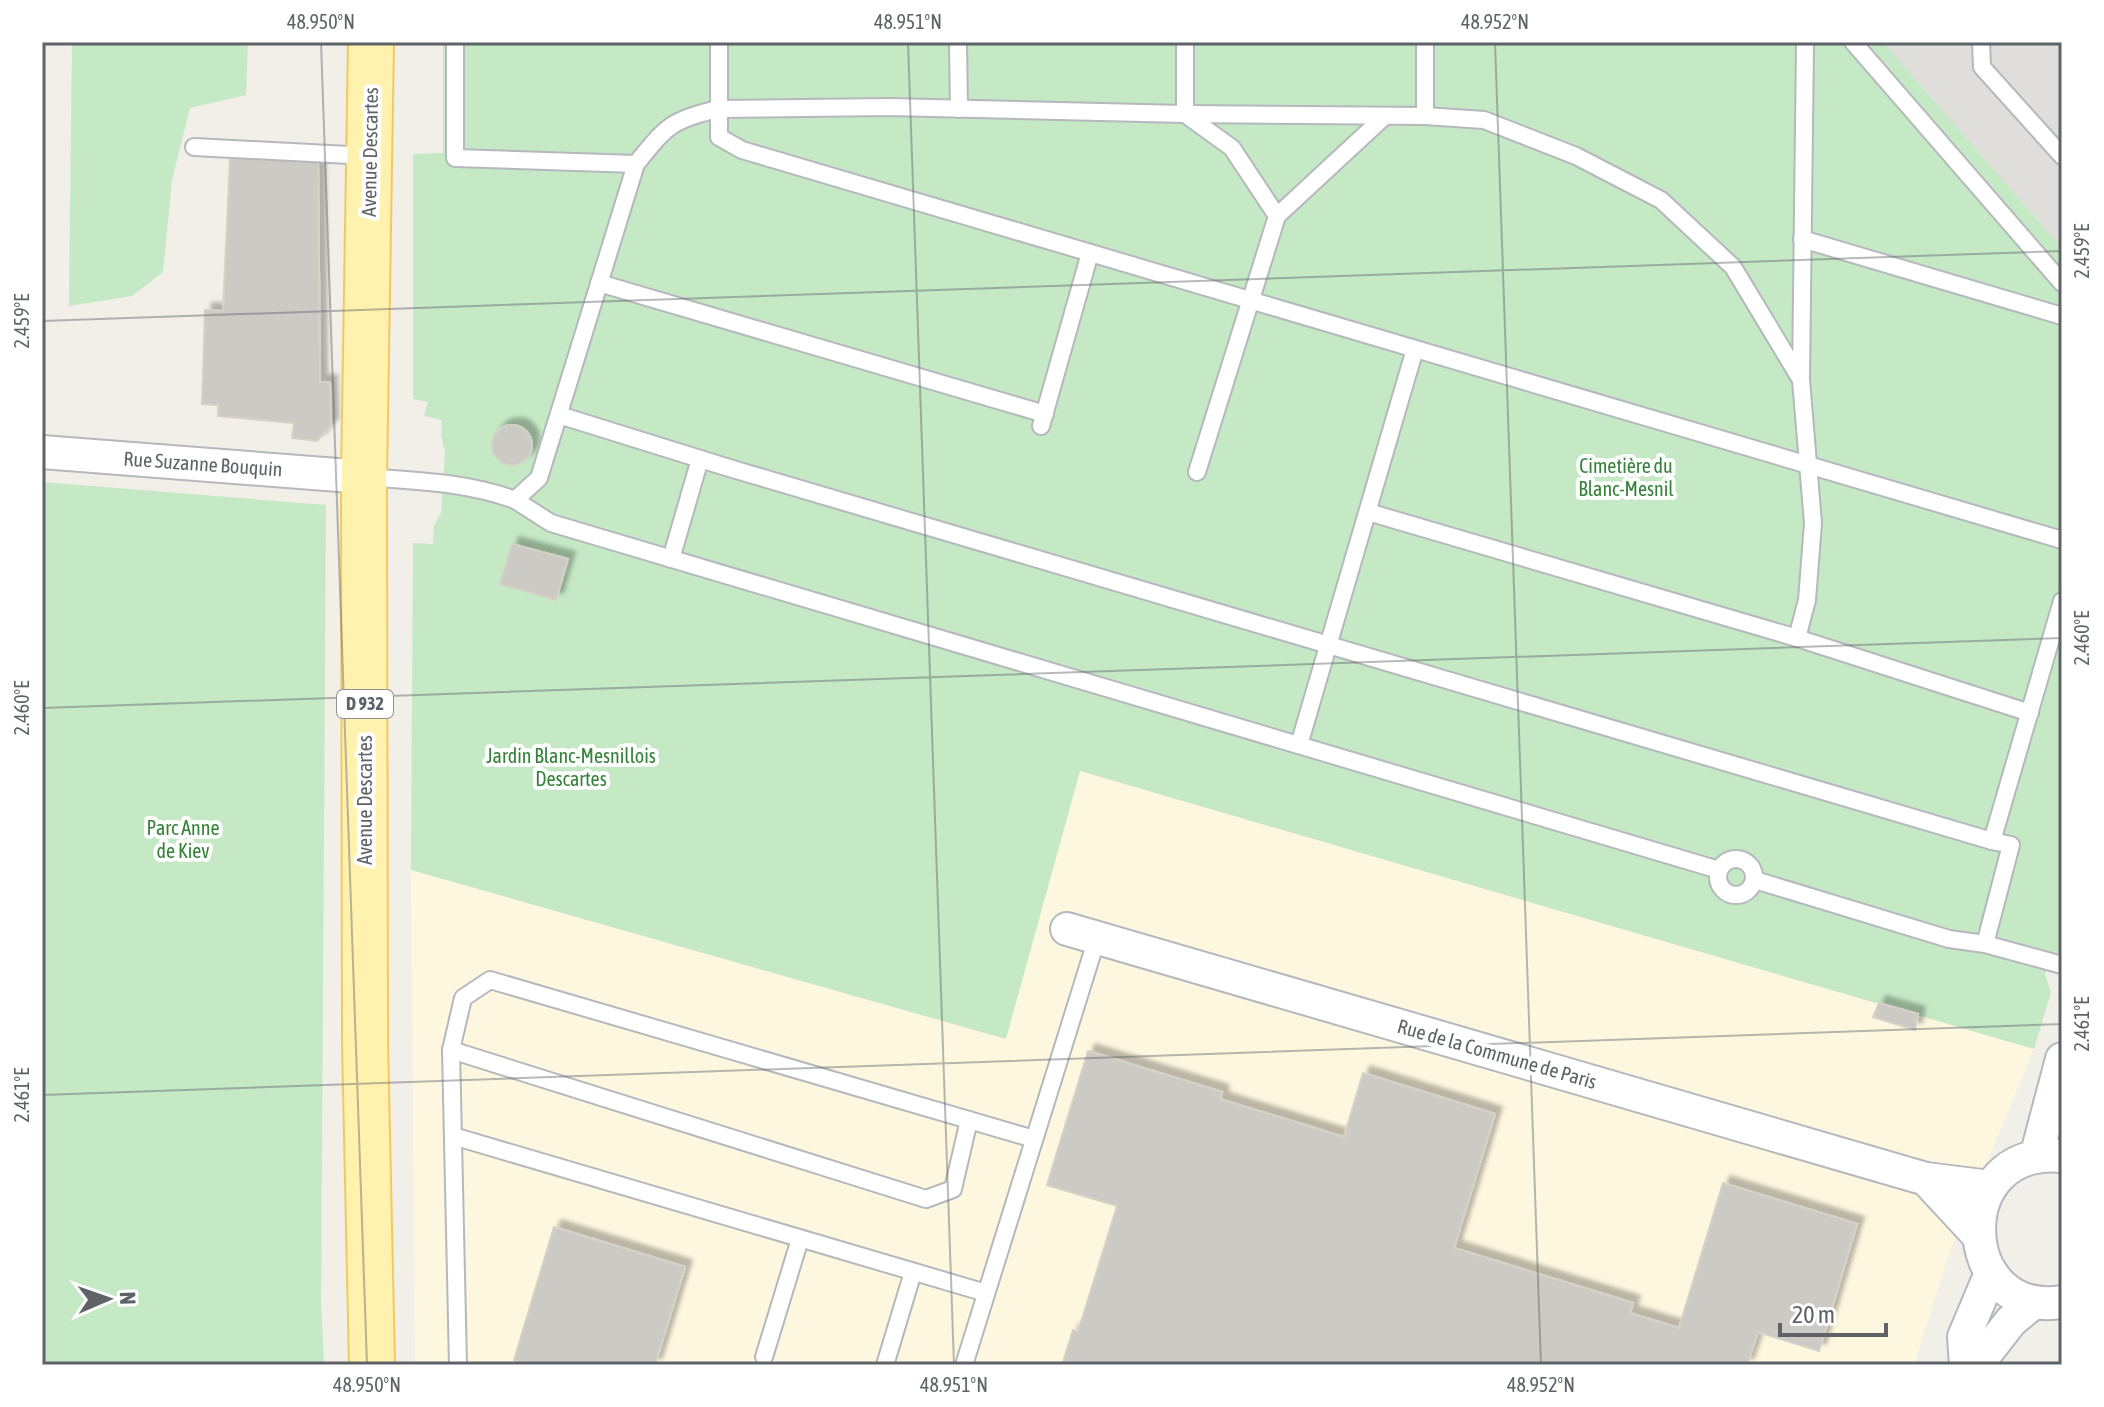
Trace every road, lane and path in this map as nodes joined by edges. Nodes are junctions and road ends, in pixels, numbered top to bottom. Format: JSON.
{"nodes":[{"id":1,"x":455,"y":42,"type":"edge"},
{"id":2,"x":719,"y":42,"type":"edge"},
{"id":3,"x":958,"y":42,"type":"edge"},
{"id":4,"x":1185,"y":42,"type":"edge"},
{"id":5,"x":1425,"y":42,"type":"edge"},
{"id":6,"x":1805,"y":42,"type":"edge"},
{"id":7,"x":1853,"y":42,"type":"edge"},
{"id":8,"x":1981,"y":42,"type":"edge"},
{"id":9,"x":365,"y":53,"type":"edge"},
{"id":10,"x":718,"y":109,"type":"junction"},
{"id":11,"x":959,"y":109,"type":"junction"},
{"id":12,"x":1185,"y":114,"type":"junction"},
{"id":13,"x":1385,"y":116,"type":"junction"},
{"id":14,"x":1425,"y":116,"type":"junction"},
{"id":15,"x":194,"y":147,"type":"dead end"},
{"id":16,"x":369,"y":156,"type":"junction"},
{"id":17,"x":2062,"y":156,"type":"edge"},
{"id":18,"x":636,"y":164,"type":"junction"},
{"id":19,"x":1277,"y":216,"type":"junction"},
{"id":20,"x":1802,"y":239,"type":"junction"},
{"id":21,"x":1090,"y":253,"type":"junction"},
{"id":22,"x":599,"y":283,"type":"junction"},
{"id":23,"x":2062,"y":283,"type":"edge"},
{"id":24,"x":1252,"y":301,"type":"junction"},
{"id":25,"x":2062,"y":316,"type":"edge"},
{"id":26,"x":1415,"y":349,"type":"junction"},
{"id":27,"x":1801,"y":380,"type":"junction"},
{"id":28,"x":559,"y":415,"type":"junction"},
{"id":29,"x":42,"y":452,"type":"edge"},
{"id":30,"x":700,"y":459,"type":"junction"},
{"id":31,"x":1808,"y":465,"type":"junction"},
{"id":32,"x":1197,"y":472,"type":"dead end"},
{"id":33,"x":364,"y":477,"type":"junction"},
{"id":34,"x":515,"y":500,"type":"junction"},
{"id":35,"x":1368,"y":512,"type":"junction"},
{"id":36,"x":2062,"y":540,"type":"edge"},
{"id":37,"x":671,"y":559,"type":"junction"},
{"id":38,"x":2062,"y":601,"type":"edge"},
{"id":39,"x":1797,"y":638,"type":"junction"},
{"id":40,"x":1328,"y":645,"type":"junction"},
{"id":41,"x":2030,"y":713,"type":"junction"},
{"id":42,"x":1299,"y":745,"type":"junction"},
{"id":43,"x":1992,"y":841,"type":"junction"},
{"id":44,"x":1719,"y":870,"type":"junction"},
{"id":45,"x":1755,"y":880,"type":"junction"},
{"id":46,"x":1082,"y":933,"type":"joint"},
{"id":47,"x":1985,"y":944,"type":"junction"},
{"id":48,"x":2062,"y":965,"type":"edge"},
{"id":49,"x":451,"y":1050,"type":"junction"},
{"id":50,"x":2062,"y":1059,"type":"edge"},
{"id":51,"x":969,"y":1120,"type":"junction"},
{"id":52,"x":453,"y":1136,"type":"junction"},
{"id":53,"x":1034,"y":1139,"type":"junction"},
{"id":54,"x":2049,"y":1156,"type":"edge"},
{"id":55,"x":1926,"y":1179,"type":"junction"},
{"id":56,"x":1990,"y":1187,"type":"junction"},
{"id":57,"x":1977,"y":1234,"type":"junction"},
{"id":58,"x":800,"y":1239,"type":"junction"},
{"id":59,"x":913,"y":1272,"type":"junction"},
{"id":60,"x":1991,"y":1273,"type":"junction"},
{"id":61,"x":986,"y":1293,"type":"junction"},
{"id":62,"x":2048,"y":1302,"type":"edge"},
{"id":63,"x":764,"y":1357,"type":"dead end"},
{"id":64,"x":1967,"y":1364,"type":"edge"},
{"id":65,"x":372,"y":1365,"type":"edge"},
{"id":66,"x":458,"y":1365,"type":"edge"},
{"id":67,"x":885,"y":1365,"type":"edge"},
{"id":68,"x":964,"y":1365,"type":"edge"}],
"edges":[{"from":1,"to":18,"type":"lane"},
{"from":2,"to":10,"type":"lane"},
{"from":3,"to":11,"type":"lane"},
{"from":4,"to":12,"type":"lane"},
{"from":5,"to":14,"type":"lane"},
{"from":6,"to":20,"type":"lane"},
{"from":7,"to":23,"type":"lane"},
{"from":8,"to":17,"type":"lane"},
{"from":9,"to":16,"type":"main road","name":"Avenue Descartes","number":"D 932"},
{"from":10,"to":11,"type":"lane"},
{"from":10,"to":18,"type":"lane"},
{"from":10,"to":21,"type":"lane"},
{"from":11,"to":12,"type":"lane"},
{"from":12,"to":13,"type":"lane"},
{"from":12,"to":19,"type":"lane"},
{"from":13,"to":14,"type":"lane"},
{"from":13,"to":19,"type":"lane"},
{"from":14,"to":27,"type":"lane"},
{"from":15,"to":16,"type":"lane"},
{"from":16,"to":33,"type":"main road","name":"Avenue Descartes","number":"D 932"},
{"from":18,"to":22,"type":"lane"},
{"from":19,"to":24,"type":"lane"},
{"from":20,"to":25,"type":"lane"},
{"from":20,"to":27,"type":"lane"},
{"from":21,"to":22,"type":"lane"},
{"from":21,"to":24,"type":"lane"},
{"from":22,"to":28,"type":"lane"},
{"from":24,"to":26,"type":"lane"},
{"from":24,"to":32,"type":"lane"},
{"from":26,"to":31,"type":"lane"},
{"from":26,"to":35,"type":"lane"},
{"from":27,"to":31,"type":"lane"},
{"from":28,"to":30,"type":"lane"},
{"from":28,"to":34,"type":"lane"},
{"from":29,"to":33,"type":"street","name":"Rue Suzanne Bouquin"},
{"from":30,"to":37,"type":"lane"},
{"from":30,"to":40,"type":"lane"},
{"from":31,"to":36,"type":"lane"},
{"from":31,"to":39,"type":"lane"},
{"from":33,"to":34,"type":"lane"},
{"from":33,"to":65,"type":"main road","name":"Avenue Descartes","number":"D 932"},
{"from":34,"to":37,"type":"lane"},
{"from":35,"to":39,"type":"lane"},
{"from":35,"to":40,"type":"lane"},
{"from":37,"to":42,"type":"lane"},
{"from":38,"to":41,"type":"lane"},
{"from":39,"to":41,"type":"lane"},
{"from":40,"to":42,"type":"lane"},
{"from":40,"to":43,"type":"lane"},
{"from":41,"to":43,"type":"lane"},
{"from":42,"to":44,"type":"lane"},
{"from":43,"to":47,"type":"lane"},
{"from":44,"to":45,"type":"lane"},
{"from":44,"to":45,"type":"lane"},
{"from":45,"to":47,"type":"lane"},
{"from":46,"to":53,"type":"lane"},
{"from":46,"to":55,"type":"street","name":"Rue de la Commune de Paris"},
{"from":47,"to":48,"type":"lane"},
{"from":49,"to":51,"type":"lane"},
{"from":49,"to":51,"type":"lane"},
{"from":49,"to":52,"type":"lane"},
{"from":50,"to":54,"type":"street"},
{"from":51,"to":53,"type":"lane"},
{"from":52,"to":58,"type":"lane"},
{"from":52,"to":66,"type":"lane"},
{"from":53,"to":61,"type":"lane"},
{"from":54,"to":56,"type":"street"},
{"from":55,"to":56,"type":"street","name":"Rue de la Commune de Paris"},
{"from":55,"to":57,"type":"street"},
{"from":56,"to":57,"type":"street"},
{"from":57,"to":60,"type":"street"},
{"from":58,"to":59,"type":"lane"},
{"from":58,"to":63,"type":"lane"},
{"from":59,"to":61,"type":"lane"},
{"from":59,"to":67,"type":"lane"},
{"from":60,"to":62,"type":"street"},
{"from":60,"to":64,"type":"street"},
{"from":61,"to":68,"type":"lane"},
{"from":62,"to":64,"type":"street"}]}
